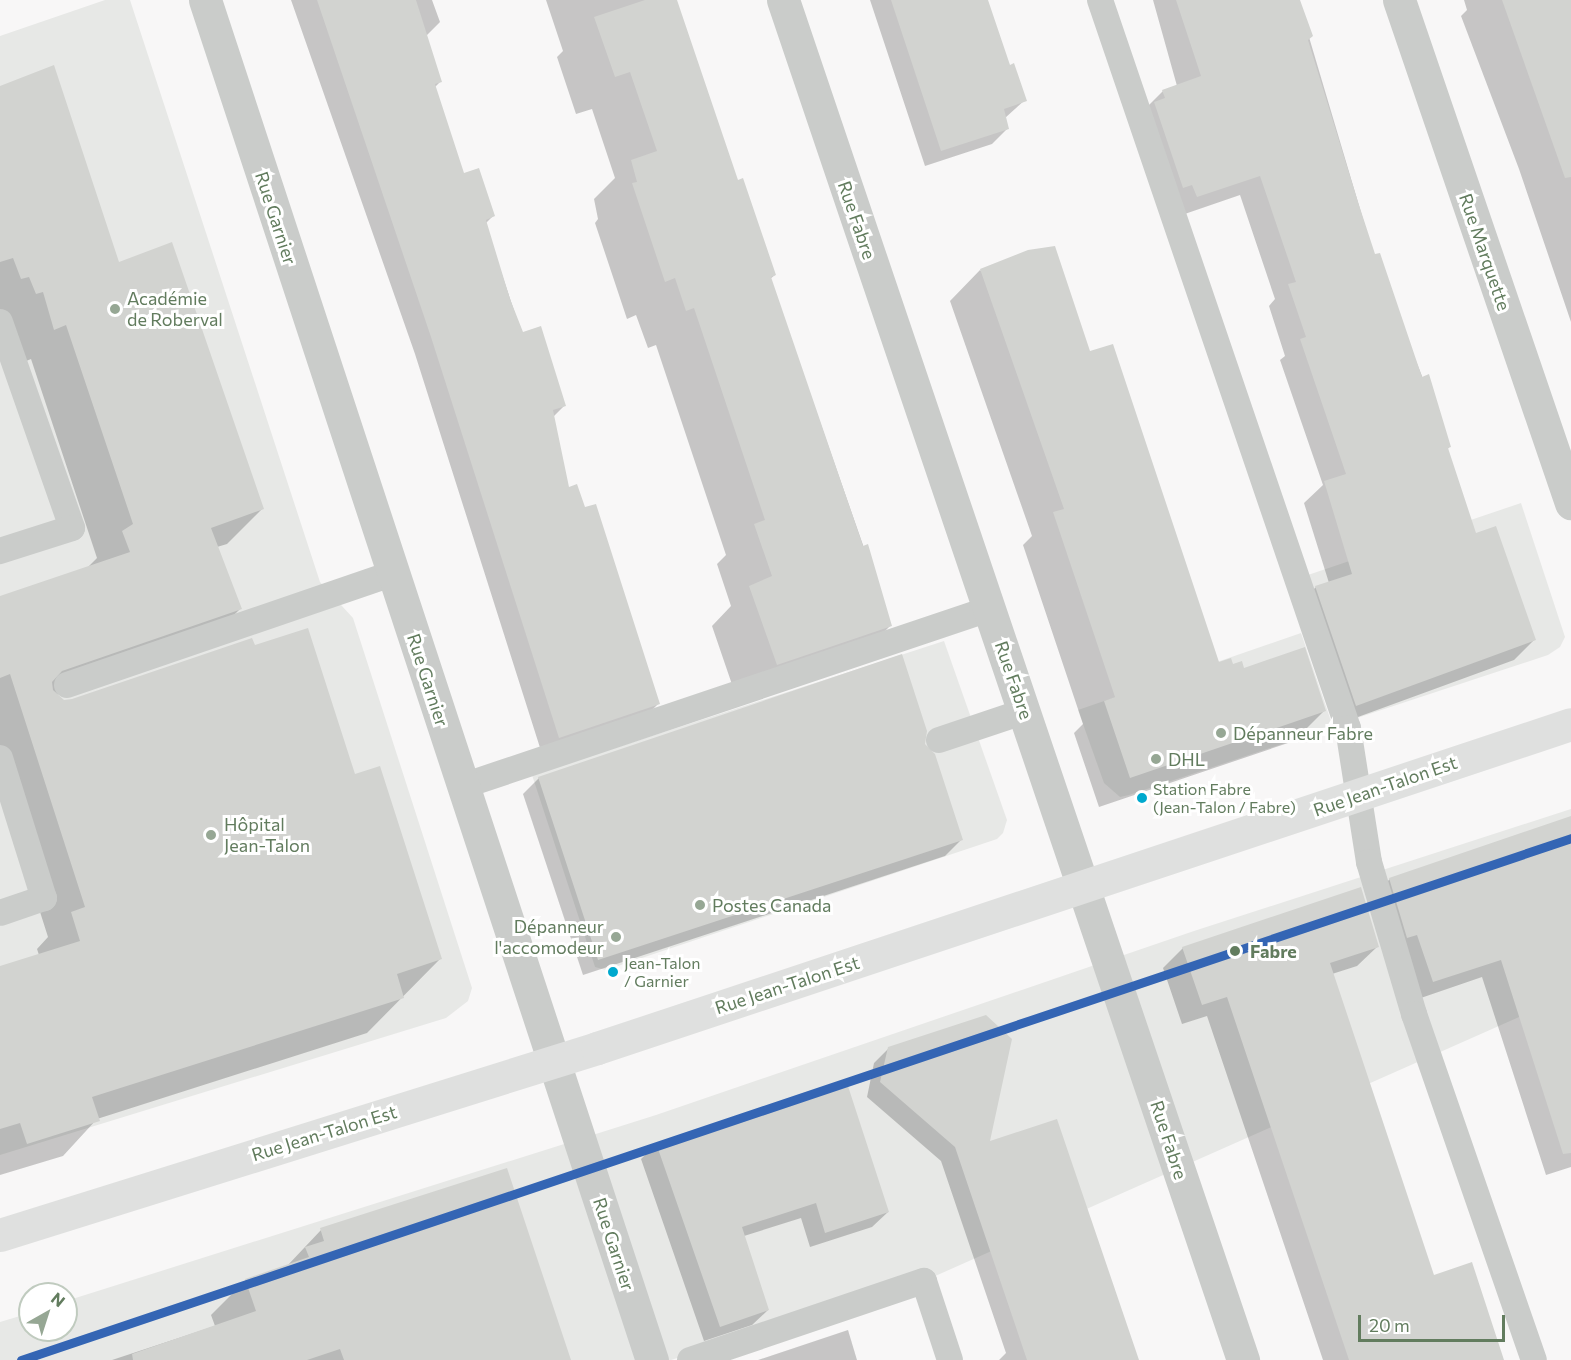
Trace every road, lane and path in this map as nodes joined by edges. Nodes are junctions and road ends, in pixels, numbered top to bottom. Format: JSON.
{"nodes":[{"id":1,"x":205,"y":0,"type":"edge"},
{"id":2,"x":783,"y":0,"type":"edge"},
{"id":3,"x":1100,"y":0,"type":"edge"},
{"id":4,"x":1399,"y":0,"type":"edge"},
{"id":5,"x":0,"y":322,"type":"edge"},
{"id":6,"x":1571,"y":503,"type":"edge"},
{"id":7,"x":0,"y":551,"type":"edge"},
{"id":8,"x":392,"y":574,"type":"junction"},
{"id":9,"x":989,"y":609,"type":"junction"},
{"id":10,"x":67,"y":685,"type":"dead end"},
{"id":11,"x":1025,"y":711,"type":"junction"},
{"id":12,"x":1571,"y":724,"type":"edge"},
{"id":13,"x":939,"y":740,"type":"dead end"},
{"id":14,"x":0,"y":758,"type":"edge"},
{"id":15,"x":463,"y":786,"type":"junction"},
{"id":16,"x":1357,"y":795,"type":"junction"},
{"id":17,"x":1085,"y":888,"type":"junction"},
{"id":18,"x":0,"y":913,"type":"edge"},
{"id":19,"x":554,"y":1061,"type":"junction"},
{"id":20,"x":0,"y":1234,"type":"edge"},
{"id":21,"x":647,"y":1359,"type":"edge"},
{"id":22,"x":690,"y":1360,"type":"edge"},
{"id":23,"x":950,"y":1360,"type":"edge"},
{"id":24,"x":1243,"y":1360,"type":"edge"},
{"id":25,"x":1534,"y":1360,"type":"edge"}],
"edges":[{"from":1,"to":8,"type":"street","name":"Rue Garnier"},
{"from":2,"to":9,"type":"street","name":"Rue Fabre"},
{"from":3,"to":16,"type":"lane"},
{"from":4,"to":6,"type":"street","name":"Rue Marquette"},
{"from":5,"to":7,"type":"lane"},
{"from":8,"to":10,"type":"lane"},
{"from":8,"to":15,"type":"street","name":"Rue Garnier"},
{"from":9,"to":11,"type":"street","name":"Rue Fabre"},
{"from":9,"to":15,"type":"lane"},
{"from":11,"to":13,"type":"lane"},
{"from":11,"to":17,"type":"street","name":"Rue Fabre"},
{"from":12,"to":16,"type":"main road","name":"Rue Jean-Talon Est"},
{"from":14,"to":18,"type":"lane"},
{"from":15,"to":19,"type":"street","name":"Rue Garnier"},
{"from":16,"to":17,"type":"main road","name":"Rue Jean-Talon Est"},
{"from":16,"to":25,"type":"lane"},
{"from":17,"to":19,"type":"main road","name":"Rue Jean-Talon Est"},
{"from":17,"to":24,"type":"street","name":"Rue Fabre"},
{"from":19,"to":20,"type":"main road","name":"Rue Jean-Talon Est"},
{"from":19,"to":21,"type":"street","name":"Rue Garnier"},
{"from":22,"to":23,"type":"lane"}]}
